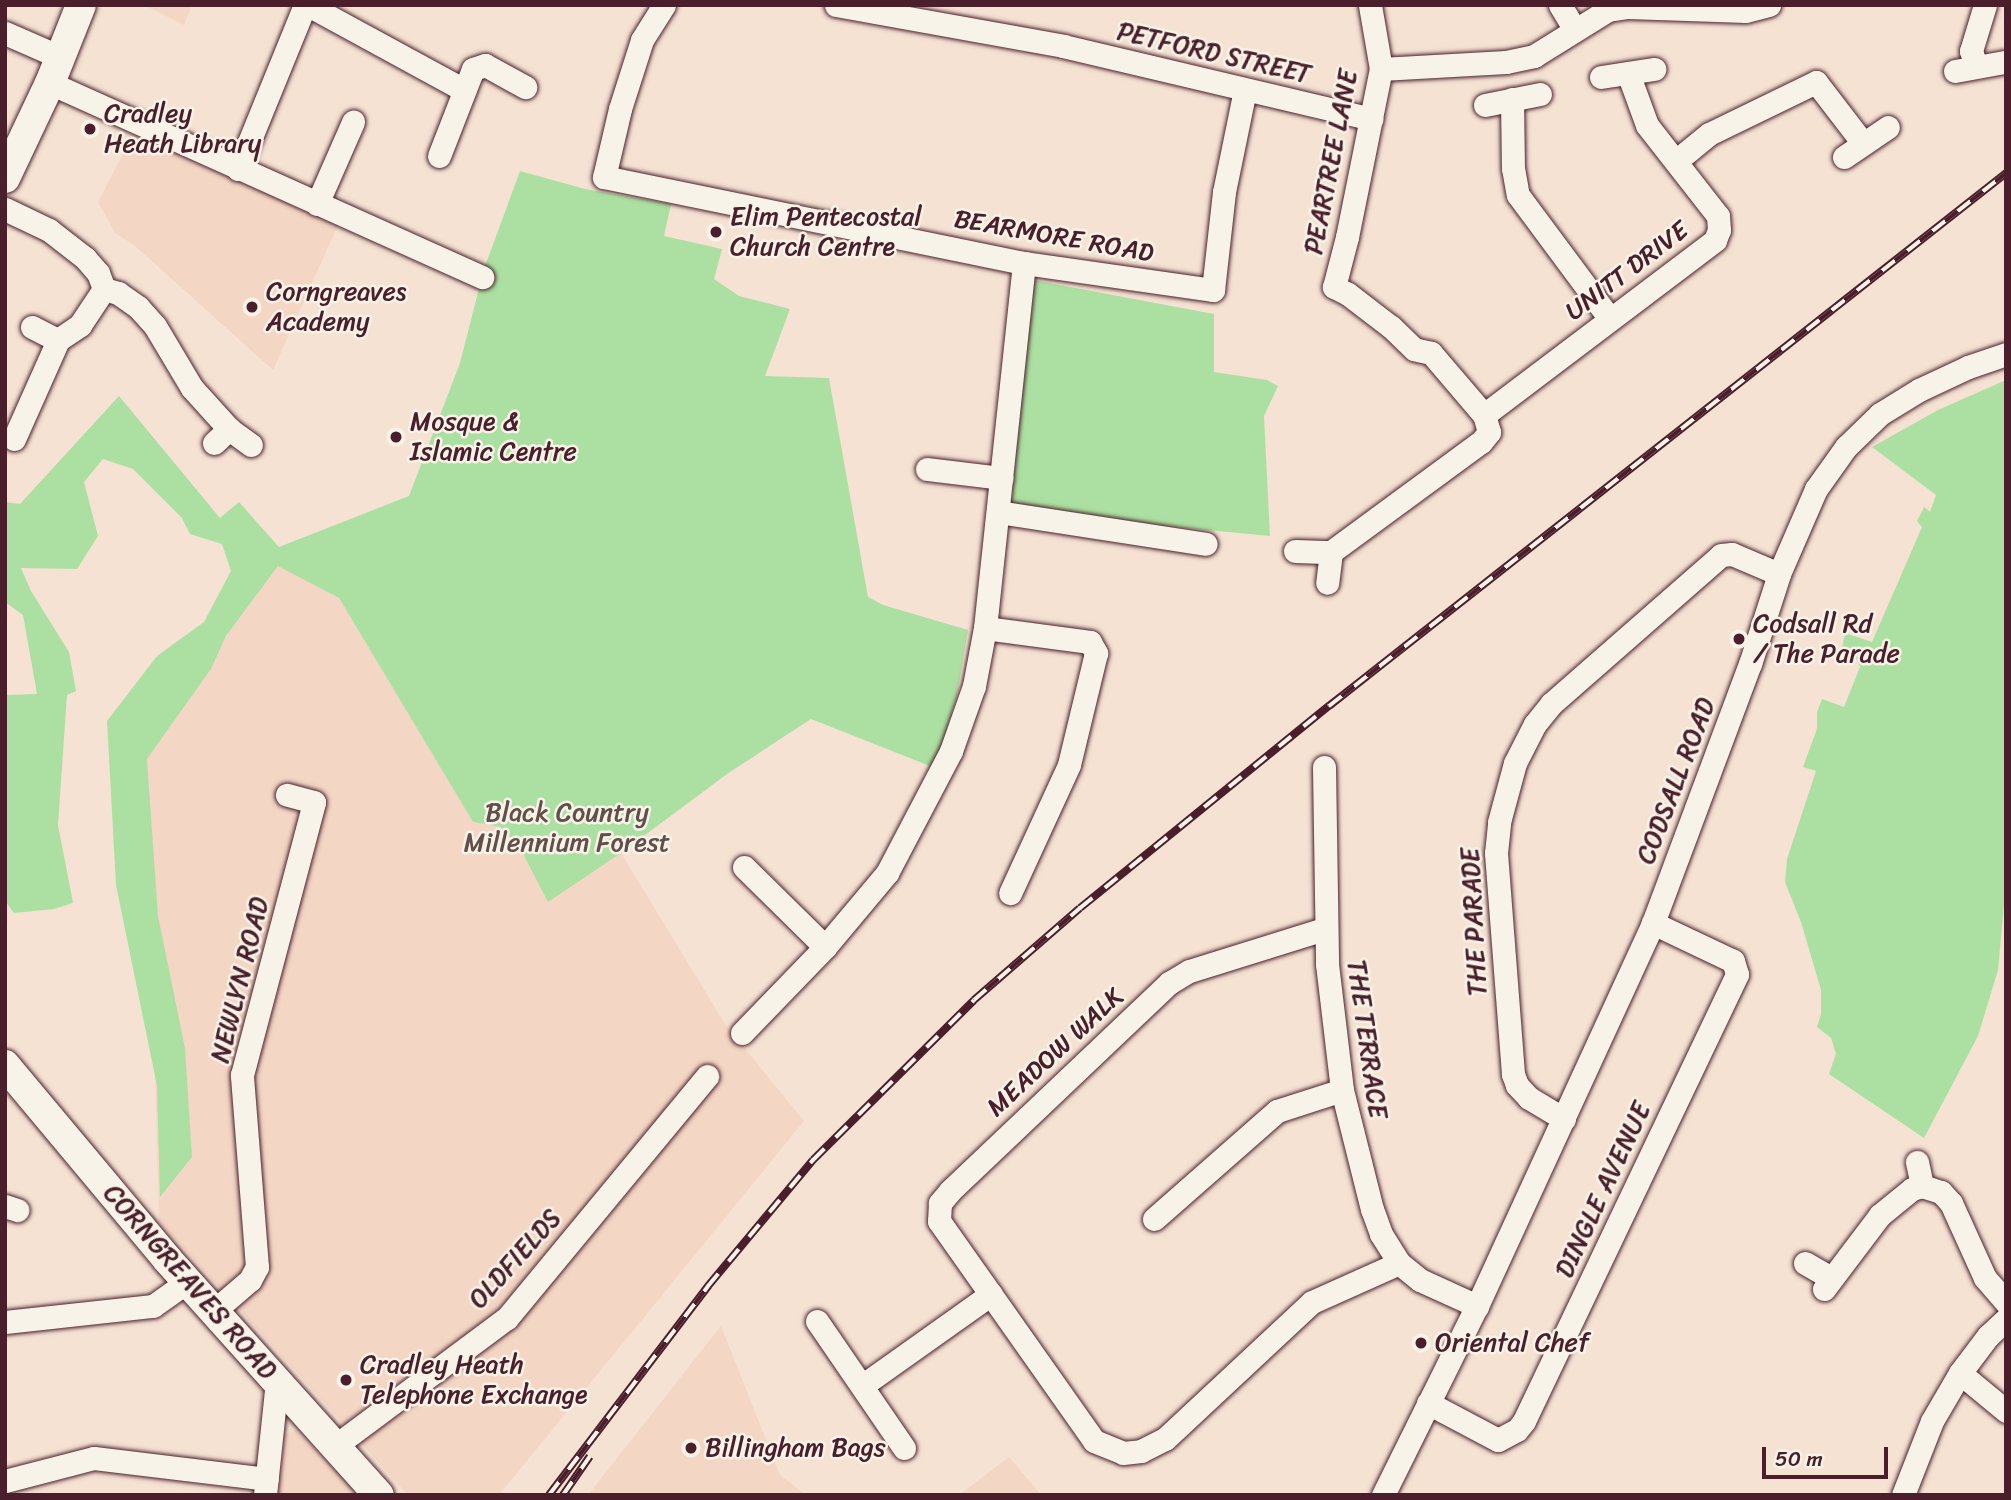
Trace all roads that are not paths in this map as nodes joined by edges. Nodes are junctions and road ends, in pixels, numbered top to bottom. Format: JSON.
{"nodes":[{"id":1,"x":306,"y":5,"type":"edge"},
{"id":2,"x":664,"y":5,"type":"edge"},
{"id":3,"x":836,"y":5,"type":"edge"},
{"id":4,"x":1370,"y":5,"type":"edge"},
{"id":5,"x":1560,"y":5,"type":"edge"},
{"id":6,"x":1769,"y":5,"type":"edge"},
{"id":7,"x":1984,"y":5,"type":"edge"},
{"id":8,"x":79,"y":10,"type":"edge"},
{"id":9,"x":1575,"y":30,"type":"junction"},
{"id":10,"x":5,"y":33,"type":"edge"},
{"id":11,"x":2004,"y":62,"type":"dead end"},
{"id":12,"x":1381,"y":69,"type":"junction"},
{"id":13,"x":1654,"y":69,"type":"dead end"},
{"id":14,"x":55,"y":70,"type":"junction"},
{"id":15,"x":1628,"y":73,"type":"junction"},
{"id":16,"x":1601,"y":77,"type":"dead end"},
{"id":17,"x":525,"y":87,"type":"dead end"},
{"id":18,"x":464,"y":90,"type":"junction"},
{"id":19,"x":1245,"y":90,"type":"junction"},
{"id":20,"x":1539,"y":94,"type":"dead end"},
{"id":21,"x":1512,"y":99,"type":"junction"},
{"id":22,"x":1485,"y":105,"type":"dead end"},
{"id":23,"x":1371,"y":119,"type":"junction"},
{"id":24,"x":354,"y":121,"type":"dead end"},
{"id":25,"x":1888,"y":127,"type":"dead end"},
{"id":26,"x":1862,"y":142,"type":"junction"},
{"id":27,"x":439,"y":156,"type":"dead end"},
{"id":28,"x":1844,"y":157,"type":"dead end"},
{"id":29,"x":1676,"y":161,"type":"junction"},
{"id":30,"x":238,"y":169,"type":"junction"},
{"id":31,"x":5,"y":178,"type":"edge"},
{"id":32,"x":317,"y":204,"type":"junction"},
{"id":33,"x":5,"y":209,"type":"edge"},
{"id":34,"x":1024,"y":263,"type":"junction"},
{"id":35,"x":482,"y":277,"type":"dead end"},
{"id":36,"x":104,"y":289,"type":"junction"},
{"id":37,"x":1610,"y":319,"type":"junction"},
{"id":38,"x":32,"y":327,"type":"dead end"},
{"id":39,"x":58,"y":340,"type":"junction"},
{"id":40,"x":2006,"y":354,"type":"edge"},
{"id":41,"x":1484,"y":415,"type":"junction"},
{"id":42,"x":14,"y":439,"type":"dead end"},
{"id":43,"x":251,"y":444,"type":"dead end"},
{"id":44,"x":927,"y":468,"type":"dead end"},
{"id":45,"x":1001,"y":478,"type":"junction"},
{"id":46,"x":998,"y":512,"type":"junction"},
{"id":47,"x":1206,"y":544,"type":"dead end"},
{"id":48,"x":1295,"y":551,"type":"dead end"},
{"id":49,"x":1331,"y":552,"type":"junction"},
{"id":50,"x":1779,"y":575,"type":"junction"},
{"id":51,"x":1327,"y":583,"type":"dead end"},
{"id":52,"x":985,"y":628,"type":"junction"},
{"id":53,"x":1324,"y":767,"type":"dead end"},
{"id":54,"x":287,"y":795,"type":"dead end"},
{"id":55,"x":744,"y":867,"type":"dead end"},
{"id":56,"x":1010,"y":893,"type":"dead end"},
{"id":57,"x":1653,"y":923,"type":"junction"},
{"id":58,"x":1324,"y":929,"type":"junction"},
{"id":59,"x":825,"y":947,"type":"junction"},
{"id":60,"x":742,"y":1033,"type":"dead end"},
{"id":61,"x":5,"y":1065,"type":"edge"},
{"id":62,"x":706,"y":1076,"type":"dead end"},
{"id":63,"x":1342,"y":1090,"type":"junction"},
{"id":64,"x":1564,"y":1119,"type":"junction"},
{"id":65,"x":1917,"y":1162,"type":"dead end"},
{"id":66,"x":1922,"y":1186,"type":"junction"},
{"id":67,"x":1154,"y":1219,"type":"dead end"},
{"id":68,"x":1399,"y":1263,"type":"junction"},
{"id":69,"x":1805,"y":1263,"type":"dead end"},
{"id":70,"x":188,"y":1280,"type":"junction"},
{"id":71,"x":991,"y":1294,"type":"junction"},
{"id":72,"x":2006,"y":1302,"type":"edge"},
{"id":73,"x":1477,"y":1306,"type":"junction"},
{"id":74,"x":215,"y":1310,"type":"junction"},
{"id":75,"x":2006,"y":1319,"type":"edge"},
{"id":76,"x":817,"y":1321,"type":"dead end"},
{"id":77,"x":5,"y":1322,"type":"edge"},
{"id":78,"x":1961,"y":1373,"type":"junction"},
{"id":79,"x":277,"y":1381,"type":"junction"},
{"id":80,"x":863,"y":1385,"type":"junction"},
{"id":81,"x":1428,"y":1403,"type":"junction"},
{"id":82,"x":2006,"y":1411,"type":"edge"},
{"id":83,"x":335,"y":1446,"type":"junction"},
{"id":84,"x":904,"y":1448,"type":"dead end"},
{"id":85,"x":5,"y":1481,"type":"edge"},
{"id":86,"x":266,"y":1487,"type":"edge"},
{"id":87,"x":379,"y":1495,"type":"edge"},
{"id":88,"x":1383,"y":1495,"type":"edge"},
{"id":89,"x":1903,"y":1495,"type":"edge"}],
"edges":[{"from":1,"to":18,"type":"street"},
{"from":1,"to":30,"type":"street"},
{"from":2,"to":34,"type":"street","name":"BEARMORE ROAD"},
{"from":3,"to":19,"type":"street","name":"PETFORD STREET"},
{"from":4,"to":12,"type":"street","name":"PEARTREE LANE"},
{"from":5,"to":9,"type":"street"},
{"from":6,"to":9,"type":"street"},
{"from":7,"to":11,"type":"street"},
{"from":8,"to":14,"type":"main road"},
{"from":9,"to":12,"type":"street"},
{"from":10,"to":14,"type":"street"},
{"from":12,"to":23,"type":"street","name":"PEARTREE LANE"},
{"from":13,"to":15,"type":"street"},
{"from":14,"to":30,"type":"street"},
{"from":14,"to":31,"type":"main road"},
{"from":15,"to":16,"type":"street"},
{"from":15,"to":29,"type":"street","name":"UNITT DRIVE"},
{"from":17,"to":18,"type":"street"},
{"from":18,"to":27,"type":"street"},
{"from":19,"to":23,"type":"street","name":"PETFORD STREET"},
{"from":19,"to":34,"type":"street","name":"BEARMORE ROAD"},
{"from":20,"to":21,"type":"street"},
{"from":21,"to":22,"type":"street"},
{"from":21,"to":37,"type":"street"},
{"from":23,"to":41,"type":"street","name":"PEARTREE LANE"},
{"from":24,"to":32,"type":"street"},
{"from":25,"to":26,"type":"street"},
{"from":26,"to":28,"type":"street"},
{"from":26,"to":29,"type":"street"},
{"from":29,"to":37,"type":"street","name":"UNITT DRIVE"},
{"from":30,"to":32,"type":"street"},
{"from":32,"to":35,"type":"street"},
{"from":33,"to":36,"type":"street"},
{"from":34,"to":45,"type":"street"},
{"from":36,"to":39,"type":"street"},
{"from":36,"to":43,"type":"street"},
{"from":37,"to":41,"type":"street","name":"UNITT DRIVE"},
{"from":38,"to":39,"type":"street"},
{"from":39,"to":42,"type":"street"},
{"from":40,"to":50,"type":"street","name":"CODSALL ROAD"},
{"from":41,"to":49,"type":"street"},
{"from":44,"to":45,"type":"street"},
{"from":45,"to":46,"type":"street"},
{"from":46,"to":47,"type":"street"},
{"from":46,"to":52,"type":"street"},
{"from":48,"to":49,"type":"street"},
{"from":49,"to":51,"type":"street"},
{"from":50,"to":57,"type":"street","name":"CODSALL ROAD"},
{"from":50,"to":64,"type":"street","name":"THE PARADE"},
{"from":52,"to":56,"type":"street"},
{"from":52,"to":59,"type":"street"},
{"from":53,"to":58,"type":"street","name":"THE TERRACE"},
{"from":54,"to":74,"type":"street","name":"NEWLYN ROAD"},
{"from":55,"to":59,"type":"street"},
{"from":57,"to":64,"type":"street","name":"CODSALL ROAD"},
{"from":57,"to":81,"type":"street","name":"DINGLE AVENUE"},
{"from":58,"to":63,"type":"street","name":"THE TERRACE"},
{"from":58,"to":71,"type":"street","name":"MEADOW WALK"},
{"from":59,"to":60,"type":"street"},
{"from":61,"to":70,"type":"main road","name":"CORNGREAVES ROAD"},
{"from":62,"to":83,"type":"street","name":"OLDFIELDS"},
{"from":63,"to":67,"type":"street"},
{"from":63,"to":68,"type":"street","name":"THE TERRACE"},
{"from":64,"to":73,"type":"street","name":"CODSALL ROAD"},
{"from":65,"to":66,"type":"street"},
{"from":66,"to":69,"type":"street"},
{"from":66,"to":72,"type":"street"},
{"from":68,"to":71,"type":"street","name":"MEADOW WALK"},
{"from":68,"to":73,"type":"street","name":"THE TERRACE"},
{"from":70,"to":74,"type":"main road","name":"CORNGREAVES ROAD"},
{"from":70,"to":77,"type":"street"},
{"from":71,"to":80,"type":"street"},
{"from":73,"to":81,"type":"street","name":"CODSALL ROAD"},
{"from":74,"to":79,"type":"main road","name":"CORNGREAVES ROAD"},
{"from":75,"to":78,"type":"street"},
{"from":76,"to":80,"type":"street"},
{"from":78,"to":82,"type":"street"},
{"from":78,"to":89,"type":"street"},
{"from":79,"to":83,"type":"main road","name":"CORNGREAVES ROAD"},
{"from":79,"to":86,"type":"street"},
{"from":80,"to":84,"type":"street"},
{"from":81,"to":88,"type":"street","name":"CODSALL ROAD"},
{"from":83,"to":87,"type":"main road","name":"CORNGREAVES ROAD"},
{"from":85,"to":86,"type":"street"}]}
